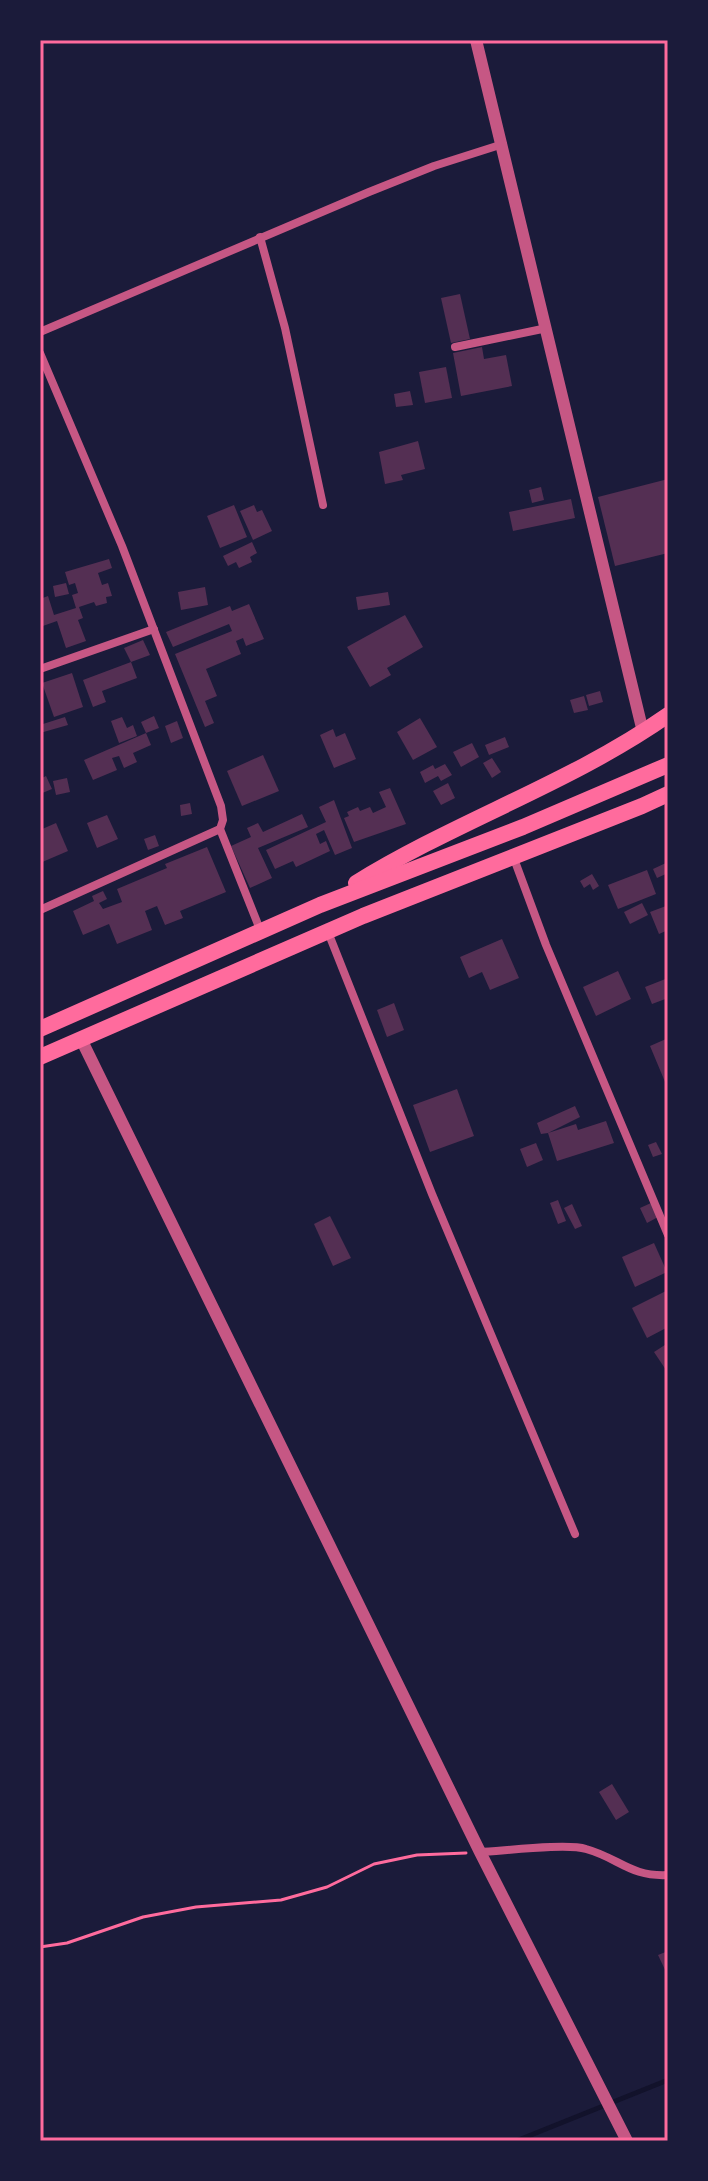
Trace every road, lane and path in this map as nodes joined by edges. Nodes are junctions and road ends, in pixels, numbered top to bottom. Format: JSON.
{"nodes":[{"id":1,"x":476,"y":40,"type":"edge"},
{"id":2,"x":503,"y":144,"type":"junction"},
{"id":3,"x":260,"y":237,"type":"junction"},
{"id":4,"x":547,"y":328,"type":"junction"},
{"id":5,"x":40,"y":332,"type":"edge"},
{"id":6,"x":455,"y":347,"type":"dead end"},
{"id":7,"x":40,"y":353,"type":"edge"},
{"id":8,"x":323,"y":505,"type":"dead end"},
{"id":9,"x":154,"y":629,"type":"junction"},
{"id":10,"x":40,"y":669,"type":"edge"},
{"id":11,"x":668,"y":715,"type":"edge"},
{"id":12,"x":643,"y":732,"type":"junction"},
{"id":13,"x":668,"y":765,"type":"edge"},
{"id":14,"x":668,"y":794,"type":"edge"},
{"id":15,"x":668,"y":803,"type":"edge"},
{"id":16,"x":642,"y":806,"type":"junction"},
{"id":17,"x":220,"y":829,"type":"junction"},
{"id":18,"x":513,"y":856,"type":"junction"},
{"id":19,"x":320,"y":905,"type":"junction"},
{"id":20,"x":40,"y":910,"type":"edge"},
{"id":21,"x":327,"y":931,"type":"junction"},
{"id":22,"x":261,"y":932,"type":"junction"},
{"id":23,"x":40,"y":1029,"type":"edge"},
{"id":24,"x":81,"y":1039,"type":"junction"},
{"id":25,"x":40,"y":1057,"type":"edge"},
{"id":26,"x":668,"y":1235,"type":"edge"},
{"id":27,"x":575,"y":1534,"type":"dead end"},
{"id":28,"x":480,"y":1852,"type":"junction"},
{"id":29,"x":668,"y":1875,"type":"edge"},
{"id":30,"x":40,"y":1947,"type":"edge"},
{"id":31,"x":627,"y":2141,"type":"edge"}],
"edges":[{"from":1,"to":2,"type":"street"},
{"from":2,"to":3,"type":"street"},
{"from":2,"to":4,"type":"street"},
{"from":3,"to":5,"type":"street"},
{"from":3,"to":8,"type":"street"},
{"from":4,"to":6,"type":"street"},
{"from":4,"to":12,"type":"street"},
{"from":7,"to":9,"type":"street"},
{"from":9,"to":10,"type":"street"},
{"from":9,"to":17,"type":"street"},
{"from":11,"to":12,"type":"highway"},
{"from":12,"to":19,"type":"highway"},
{"from":13,"to":19,"type":"highway"},
{"from":14,"to":16,"type":"highway"},
{"from":15,"to":16,"type":"highway"},
{"from":16,"to":18,"type":"highway"},
{"from":17,"to":20,"type":"street"},
{"from":17,"to":22,"type":"street"},
{"from":18,"to":21,"type":"highway"},
{"from":18,"to":26,"type":"street"},
{"from":19,"to":22,"type":"highway"},
{"from":21,"to":24,"type":"highway"},
{"from":21,"to":27,"type":"street"},
{"from":22,"to":23,"type":"highway"},
{"from":24,"to":25,"type":"highway"},
{"from":24,"to":28,"type":"street"},
{"from":28,"to":29,"type":"street"},
{"from":28,"to":30,"type":"path"},
{"from":28,"to":31,"type":"street"}]}
